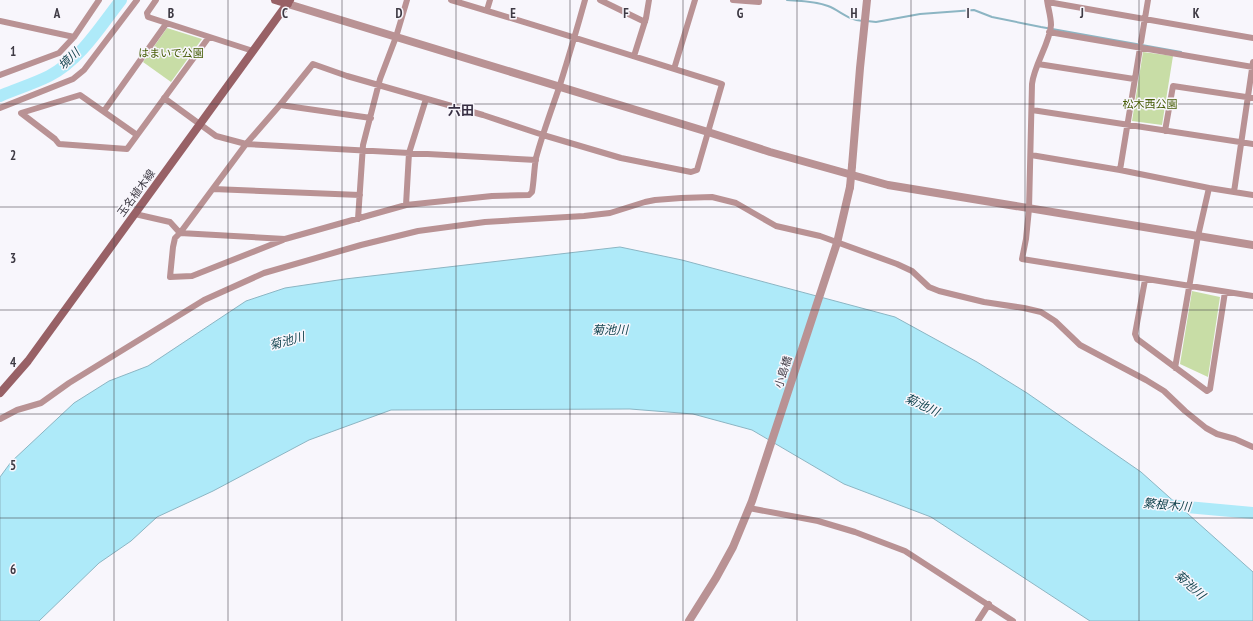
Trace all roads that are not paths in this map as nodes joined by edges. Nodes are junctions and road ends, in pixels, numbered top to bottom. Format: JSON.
{"nodes":[{"id":1,"x":100,"y":0,"type":"edge"},
{"id":2,"x":137,"y":0,"type":"edge"},
{"id":3,"x":156,"y":0,"type":"edge"},
{"id":4,"x":274,"y":0,"type":"edge"},
{"id":5,"x":407,"y":0,"type":"edge"},
{"id":6,"x":451,"y":0,"type":"edge"},
{"id":7,"x":490,"y":0,"type":"edge"},
{"id":8,"x":585,"y":0,"type":"edge"},
{"id":9,"x":600,"y":0,"type":"edge"},
{"id":10,"x":649,"y":0,"type":"edge"},
{"id":11,"x":695,"y":0,"type":"edge"},
{"id":12,"x":734,"y":0,"type":"edge"},
{"id":13,"x":759,"y":0,"type":"edge"},
{"id":14,"x":867,"y":0,"type":"edge"},
{"id":15,"x":1148,"y":0,"type":"edge"},
{"id":16,"x":1048,"y":1,"type":"edge"},
{"id":17,"x":289,"y":2,"type":"edge"},
{"id":18,"x":487,"y":10,"type":"junction"},
{"id":19,"x":1144,"y":19,"type":"junction"},
{"id":20,"x":0,"y":21,"type":"edge"},
{"id":21,"x":644,"y":22,"type":"junction"},
{"id":22,"x":166,"y":24,"type":"junction"},
{"id":23,"x":1050,"y":29,"type":"junction"},
{"id":24,"x":74,"y":37,"type":"junction"},
{"id":25,"x":209,"y":37,"type":"junction"},
{"id":26,"x":396,"y":37,"type":"junction"},
{"id":27,"x":574,"y":38,"type":"junction"},
{"id":28,"x":1253,"y":38,"type":"edge"},
{"id":29,"x":1141,"y":45,"type":"junction"},
{"id":30,"x":253,"y":51,"type":"junction"},
{"id":31,"x":634,"y":56,"type":"junction"},
{"id":32,"x":1038,"y":64,"type":"junction"},
{"id":33,"x":1253,"y":65,"type":"edge"},
{"id":34,"x":674,"y":69,"type":"junction"},
{"id":35,"x":0,"y":75,"type":"edge"},
{"id":36,"x":1134,"y":79,"type":"junction"},
{"id":37,"x":379,"y":84,"type":"junction"},
{"id":38,"x":559,"y":86,"type":"junction"},
{"id":39,"x":164,"y":98,"type":"junction"},
{"id":40,"x":1250,"y":98,"type":"edge"},
{"id":41,"x":426,"y":99,"type":"junction"},
{"id":42,"x":280,"y":104,"type":"junction"},
{"id":43,"x":0,"y":108,"type":"edge"},
{"id":44,"x":1032,"y":110,"type":"junction"},
{"id":45,"x":104,"y":111,"type":"junction"},
{"id":46,"x":371,"y":118,"type":"junction"},
{"id":47,"x":200,"y":124,"type":"junction"},
{"id":48,"x":1127,"y":125,"type":"junction"},
{"id":49,"x":1165,"y":131,"type":"junction"},
{"id":50,"x":708,"y":132,"type":"junction"},
{"id":51,"x":137,"y":135,"type":"junction"},
{"id":52,"x":543,"y":136,"type":"junction"},
{"id":53,"x":1240,"y":142,"type":"junction"},
{"id":54,"x":246,"y":144,"type":"junction"},
{"id":55,"x":1253,"y":144,"type":"edge"},
{"id":56,"x":364,"y":150,"type":"junction"},
{"id":57,"x":409,"y":153,"type":"junction"},
{"id":58,"x":1031,"y":155,"type":"junction"},
{"id":59,"x":536,"y":160,"type":"junction"},
{"id":60,"x":1120,"y":170,"type":"junction"},
{"id":61,"x":1209,"y":188,"type":"junction"},
{"id":62,"x":214,"y":189,"type":"junction"},
{"id":63,"x":1234,"y":192,"type":"junction"},
{"id":64,"x":360,"y":195,"type":"junction"},
{"id":65,"x":1253,"y":195,"type":"edge"},
{"id":66,"x":406,"y":205,"type":"junction"},
{"id":67,"x":1029,"y":209,"type":"junction"},
{"id":68,"x":135,"y":214,"type":"junction"},
{"id":69,"x":358,"y":219,"type":"junction"},
{"id":70,"x":180,"y":233,"type":"junction"},
{"id":71,"x":1198,"y":236,"type":"junction"},
{"id":72,"x":285,"y":239,"type":"junction"},
{"id":73,"x":1253,"y":245,"type":"edge"},
{"id":74,"x":836,"y":246,"type":"junction"},
{"id":75,"x":1145,"y":280,"type":"junction"},
{"id":76,"x":1189,"y":286,"type":"junction"},
{"id":77,"x":1225,"y":292,"type":"junction"},
{"id":78,"x":1253,"y":296,"type":"edge"},
{"id":79,"x":1175,"y":368,"type":"junction"},
{"id":80,"x":0,"y":393,"type":"edge"},
{"id":81,"x":0,"y":419,"type":"edge"},
{"id":82,"x":1253,"y":447,"type":"edge"},
{"id":83,"x":750,"y":504,"type":"junction"},
{"id":84,"x":989,"y":604,"type":"junction"},
{"id":85,"x":688,"y":621,"type":"edge"},
{"id":86,"x":978,"y":621,"type":"edge"},
{"id":87,"x":1013,"y":621,"type":"edge"}],
"edges":[{"from":1,"to":24,"type":"street"},
{"from":2,"to":43,"type":"street"},
{"from":3,"to":22,"type":"street"},
{"from":4,"to":17,"type":"main road"},
{"from":5,"to":26,"type":"street"},
{"from":6,"to":18,"type":"street"},
{"from":7,"to":18,"type":"street"},
{"from":8,"to":27,"type":"street"},
{"from":9,"to":21,"type":"street"},
{"from":10,"to":21,"type":"street"},
{"from":11,"to":34,"type":"street"},
{"from":12,"to":13,"type":"street"},
{"from":14,"to":74,"type":"street","name":"小島橋","bridge":true},
{"from":15,"to":19,"type":"street"},
{"from":16,"to":19,"type":"street"},
{"from":16,"to":23,"type":"street"},
{"from":17,"to":26,"type":"street"},
{"from":17,"to":30,"type":"main road","name":"玉名植木線"},
{"from":18,"to":27,"type":"street"},
{"from":19,"to":28,"type":"street"},
{"from":19,"to":29,"type":"street"},
{"from":20,"to":24,"type":"street"},
{"from":21,"to":31,"type":"street"},
{"from":22,"to":25,"type":"street"},
{"from":22,"to":45,"type":"street"},
{"from":23,"to":29,"type":"street"},
{"from":23,"to":32,"type":"street"},
{"from":24,"to":35,"type":"street"},
{"from":25,"to":30,"type":"street"},
{"from":25,"to":39,"type":"street"},
{"from":26,"to":37,"type":"street"},
{"from":26,"to":38,"type":"street"},
{"from":27,"to":31,"type":"street"},
{"from":27,"to":38,"type":"street"},
{"from":29,"to":33,"type":"street"},
{"from":29,"to":36,"type":"street"},
{"from":30,"to":47,"type":"main road","name":"玉名植木線"},
{"from":31,"to":34,"type":"street"},
{"from":32,"to":36,"type":"street"},
{"from":32,"to":44,"type":"street"},
{"from":33,"to":40,"type":"street"},
{"from":34,"to":50,"type":"street"},
{"from":36,"to":48,"type":"street"},
{"from":37,"to":41,"type":"street"},
{"from":37,"to":42,"type":"street"},
{"from":37,"to":46,"type":"street"},
{"from":38,"to":50,"type":"street"},
{"from":38,"to":52,"type":"street"},
{"from":39,"to":47,"type":"street"},
{"from":39,"to":51,"type":"street"},
{"from":40,"to":49,"type":"street"},
{"from":40,"to":53,"type":"street"},
{"from":41,"to":52,"type":"street"},
{"from":41,"to":57,"type":"street"},
{"from":42,"to":46,"type":"street"},
{"from":42,"to":54,"type":"street"},
{"from":44,"to":48,"type":"street"},
{"from":44,"to":58,"type":"street"},
{"from":45,"to":51,"type":"street"},
{"from":45,"to":51,"type":"street"},
{"from":46,"to":56,"type":"street"},
{"from":47,"to":54,"type":"street"},
{"from":47,"to":68,"type":"main road","name":"玉名植木線"},
{"from":48,"to":49,"type":"street"},
{"from":48,"to":60,"type":"street"},
{"from":49,"to":53,"type":"street"},
{"from":50,"to":52,"type":"street"},
{"from":50,"to":67,"type":"street"},
{"from":52,"to":59,"type":"street"},
{"from":53,"to":55,"type":"street"},
{"from":53,"to":63,"type":"street"},
{"from":54,"to":56,"type":"street"},
{"from":54,"to":62,"type":"street"},
{"from":56,"to":57,"type":"street"},
{"from":56,"to":64,"type":"street"},
{"from":57,"to":59,"type":"street"},
{"from":57,"to":66,"type":"street"},
{"from":58,"to":60,"type":"street"},
{"from":58,"to":67,"type":"street"},
{"from":59,"to":66,"type":"street"},
{"from":60,"to":61,"type":"street"},
{"from":61,"to":63,"type":"street"},
{"from":61,"to":71,"type":"street"},
{"from":62,"to":64,"type":"street"},
{"from":62,"to":70,"type":"street"},
{"from":63,"to":65,"type":"street"},
{"from":64,"to":69,"type":"street"},
{"from":66,"to":69,"type":"street"},
{"from":67,"to":71,"type":"street"},
{"from":67,"to":75,"type":"street"},
{"from":68,"to":70,"type":"street"},
{"from":68,"to":80,"type":"main road","name":"玉名植木線"},
{"from":69,"to":72,"type":"street"},
{"from":70,"to":72,"type":"street"},
{"from":70,"to":72,"type":"street"},
{"from":71,"to":73,"type":"street"},
{"from":71,"to":76,"type":"street"},
{"from":74,"to":81,"type":"street"},
{"from":74,"to":82,"type":"street"},
{"from":74,"to":83,"type":"street","name":"小島橋"},
{"from":75,"to":76,"type":"street"},
{"from":75,"to":79,"type":"street"},
{"from":76,"to":77,"type":"street"},
{"from":76,"to":79,"type":"street"},
{"from":77,"to":78,"type":"street"},
{"from":77,"to":79,"type":"street"},
{"from":83,"to":84,"type":"street"},
{"from":83,"to":85,"type":"street","name":"小島橋"},
{"from":84,"to":86,"type":"street"},
{"from":84,"to":87,"type":"street"}]}
